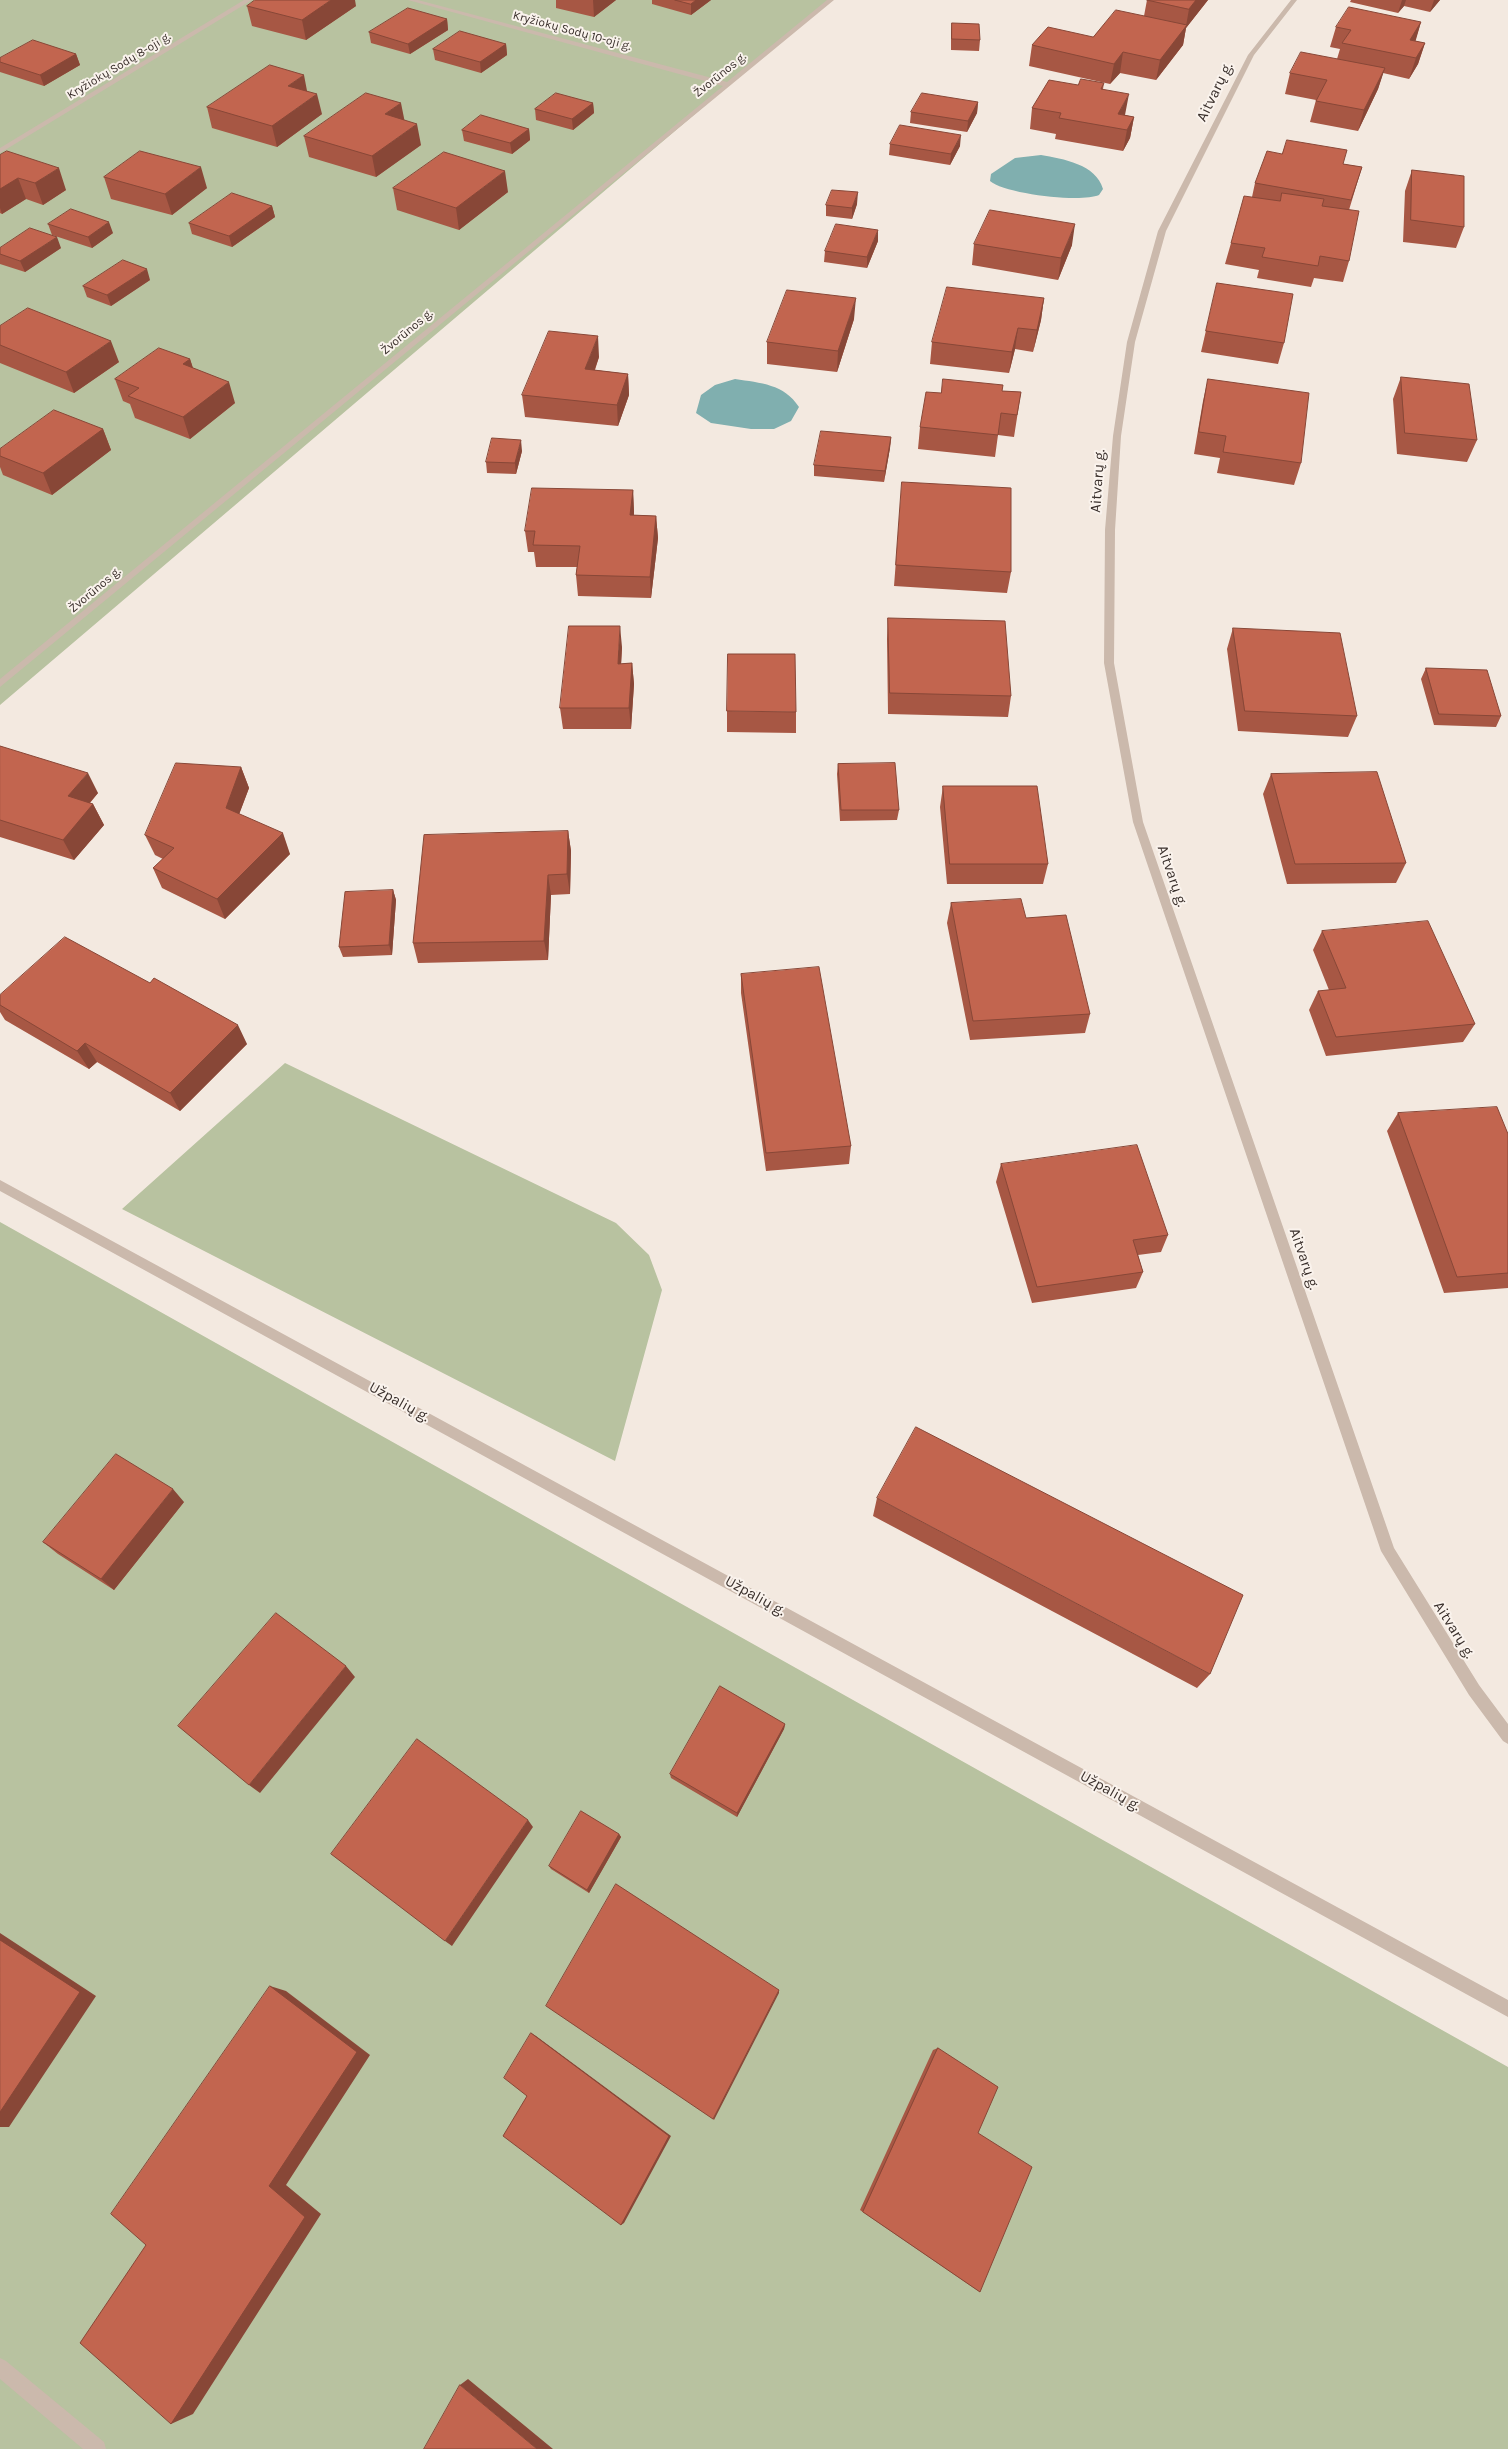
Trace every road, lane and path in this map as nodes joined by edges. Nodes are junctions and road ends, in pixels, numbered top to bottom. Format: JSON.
{"nodes":[{"id":1,"x":249,"y":0,"type":"edge"},
{"id":2,"x":411,"y":0,"type":"edge"},
{"id":3,"x":831,"y":0,"type":"edge"},
{"id":4,"x":1294,"y":0,"type":"edge"},
{"id":5,"x":728,"y":85,"type":"junction"},
{"id":6,"x":0,"y":151,"type":"edge"},
{"id":7,"x":0,"y":684,"type":"edge"},
{"id":8,"x":0,"y":1185,"type":"edge"},
{"id":9,"x":1508,"y":1736,"type":"edge"},
{"id":10,"x":1508,"y":2009,"type":"edge"},
{"id":11,"x":0,"y":2367,"type":"edge"},
{"id":12,"x":97,"y":2449,"type":"edge"}],
"edges":[{"from":1,"to":6,"type":"street","name":"Kryžiokų Sodų 8-oji g."},
{"from":2,"to":5,"type":"street","name":"Kryžiokų Sodų 10-oji g."},
{"from":3,"to":5,"type":"street","name":"Žvorūnos g."},
{"from":4,"to":9,"type":"street","name":"Aitvarų g."},
{"from":5,"to":7,"type":"street","name":"Žvorūnos g."},
{"from":8,"to":10,"type":"street","name":"Užpalių g."},
{"from":11,"to":12,"type":"street"}]}
